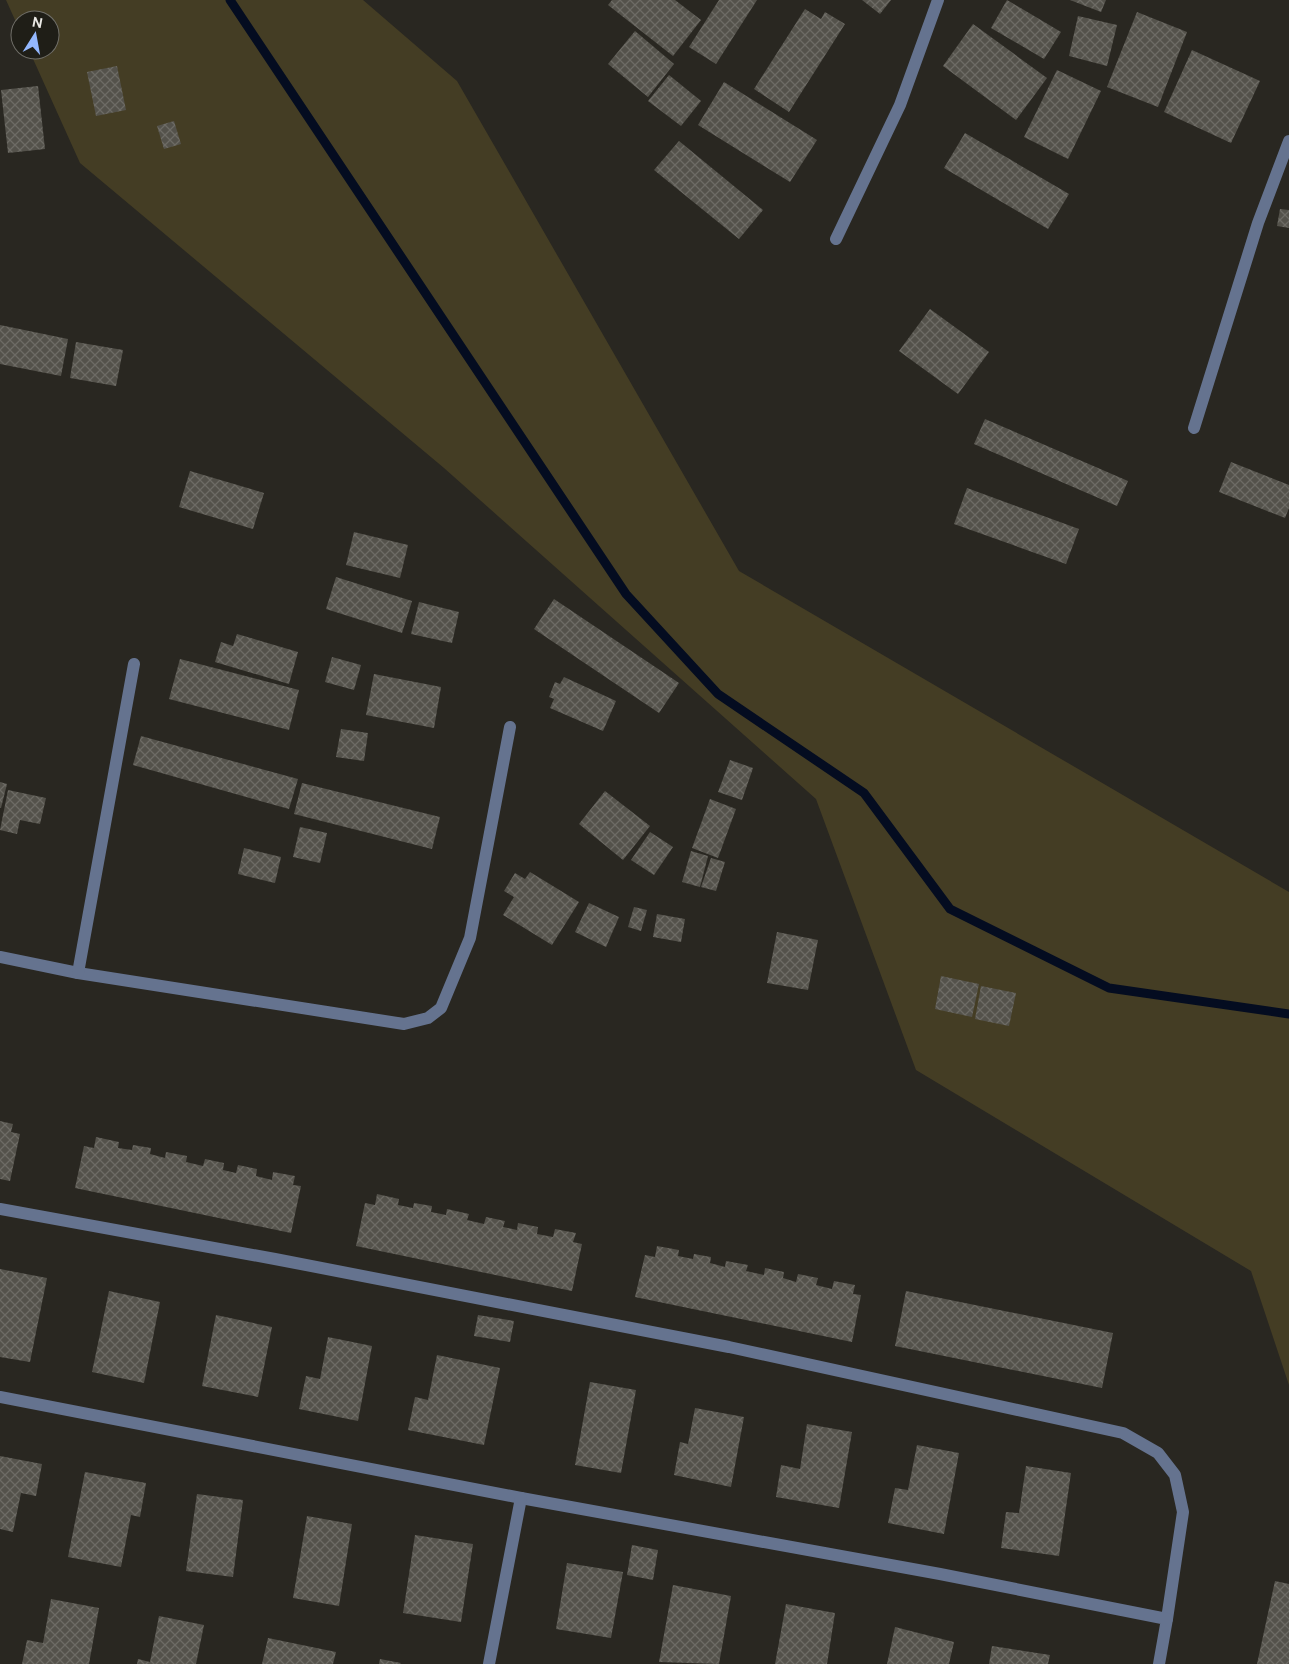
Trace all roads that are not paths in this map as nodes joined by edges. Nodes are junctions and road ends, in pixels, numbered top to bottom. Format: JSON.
{"nodes":[{"id":1,"x":938,"y":0,"type":"edge"},
{"id":2,"x":1289,"y":141,"type":"edge"},
{"id":3,"x":836,"y":239,"type":"dead end"},
{"id":4,"x":1194,"y":428,"type":"dead end"},
{"id":5,"x":134,"y":664,"type":"dead end"},
{"id":6,"x":510,"y":727,"type":"dead end"},
{"id":7,"x":0,"y":957,"type":"edge"},
{"id":8,"x":78,"y":973,"type":"junction"},
{"id":9,"x":0,"y":1209,"type":"edge"},
{"id":10,"x":0,"y":1397,"type":"edge"},
{"id":11,"x":521,"y":1498,"type":"junction"},
{"id":12,"x":1167,"y":1619,"type":"junction"},
{"id":13,"x":489,"y":1664,"type":"edge"},
{"id":14,"x":1159,"y":1664,"type":"edge"}],
"edges":[{"from":1,"to":3,"type":"street"},
{"from":2,"to":4,"type":"street"},
{"from":5,"to":8,"type":"street"},
{"from":6,"to":8,"type":"street"},
{"from":7,"to":8,"type":"street"},
{"from":9,"to":12,"type":"street"},
{"from":10,"to":11,"type":"street"},
{"from":11,"to":12,"type":"street"},
{"from":11,"to":13,"type":"street"},
{"from":12,"to":14,"type":"street"}]}
